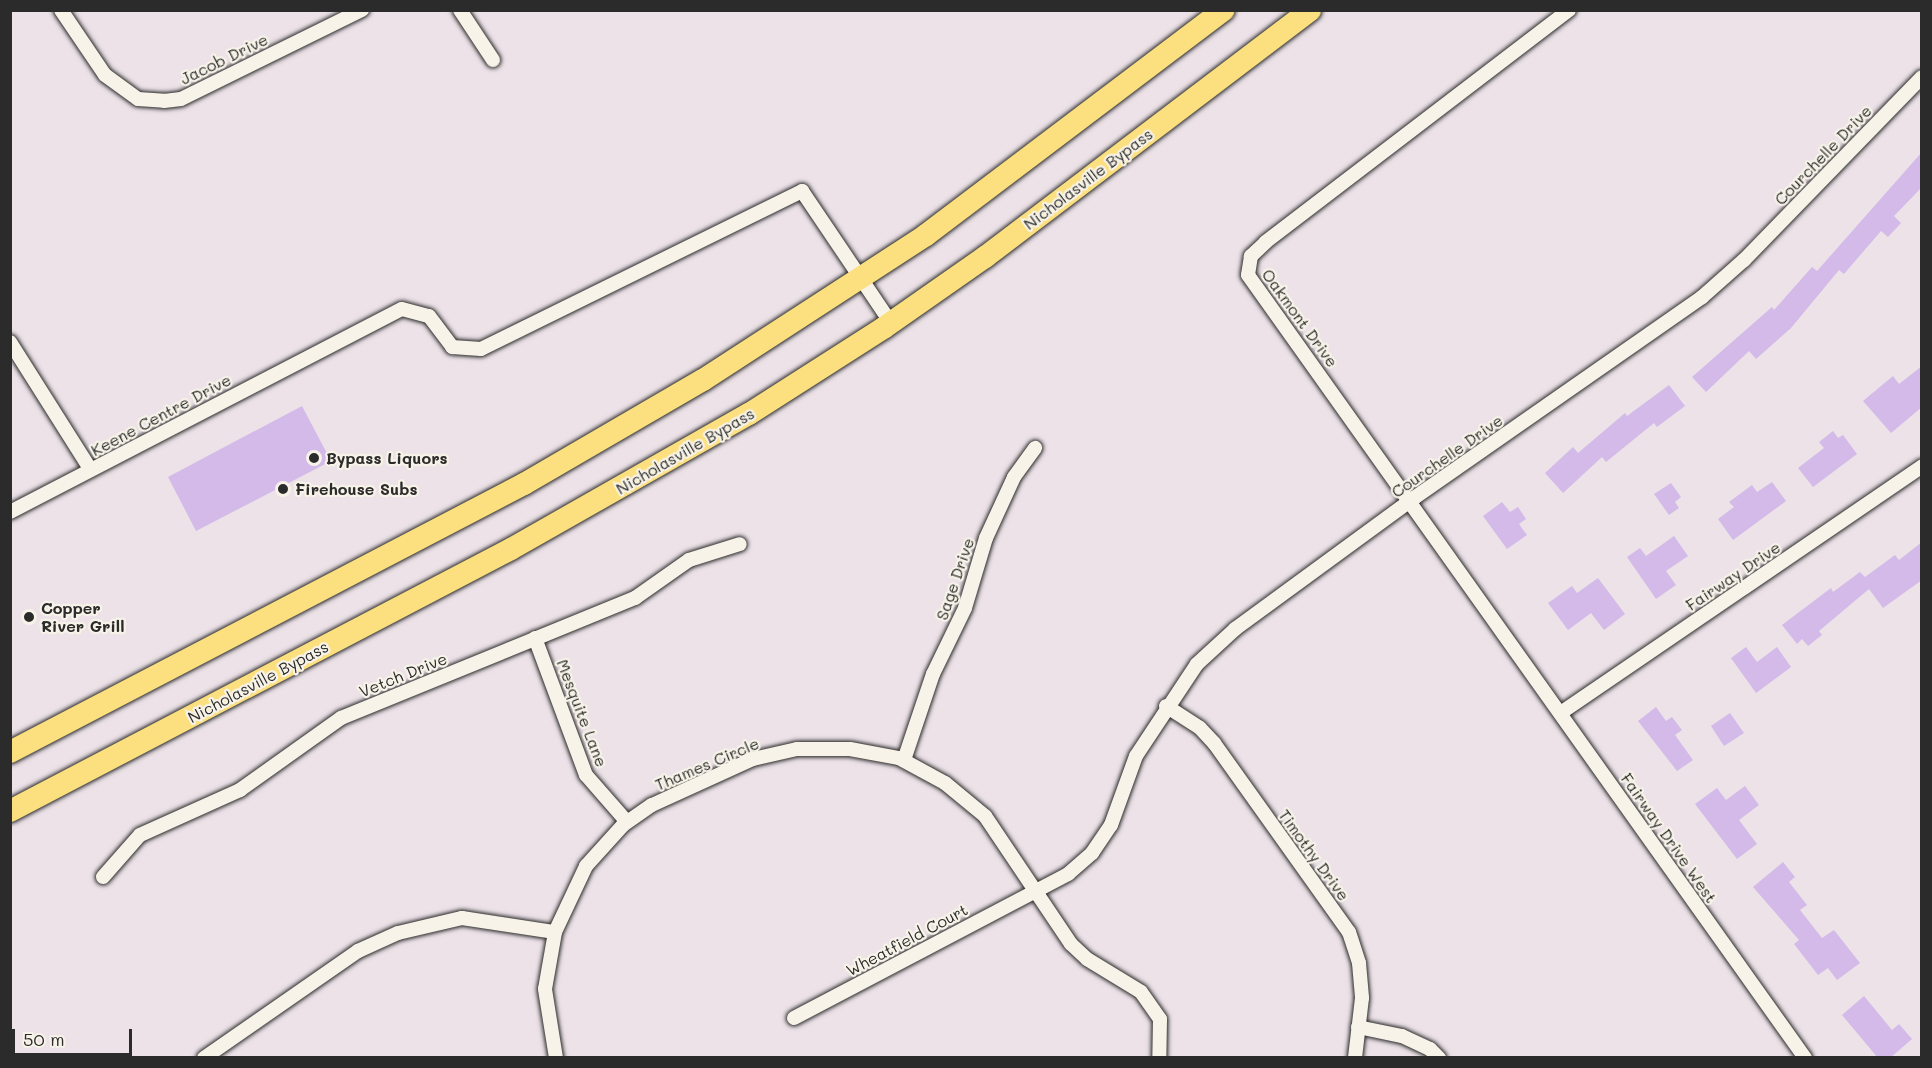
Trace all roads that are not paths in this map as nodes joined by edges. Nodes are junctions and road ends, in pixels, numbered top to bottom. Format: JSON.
{"nodes":[{"id":1,"x":61,"y":10,"type":"edge"},
{"id":2,"x":362,"y":10,"type":"edge"},
{"id":3,"x":460,"y":10,"type":"edge"},
{"id":4,"x":1224,"y":10,"type":"edge"},
{"id":5,"x":1310,"y":10,"type":"edge"},
{"id":6,"x":1569,"y":10,"type":"edge"},
{"id":7,"x":493,"y":60,"type":"dead end"},
{"id":8,"x":1922,"y":77,"type":"edge"},
{"id":9,"x":861,"y":279,"type":"junction"},
{"id":10,"x":891,"y":322,"type":"junction"},
{"id":11,"x":10,"y":342,"type":"edge"},
{"id":12,"x":1035,"y":448,"type":"dead end"},
{"id":13,"x":1922,"y":466,"type":"edge"},
{"id":14,"x":91,"y":470,"type":"junction"},
{"id":15,"x":1412,"y":500,"type":"junction"},
{"id":16,"x":10,"y":512,"type":"edge"},
{"id":17,"x":740,"y":544,"type":"dead end"},
{"id":18,"x":1508,"y":636,"type":"joint"},
{"id":19,"x":536,"y":638,"type":"junction"},
{"id":20,"x":1166,"y":706,"type":"junction"},
{"id":21,"x":1562,"y":712,"type":"junction"},
{"id":22,"x":10,"y":752,"type":"edge"},
{"id":23,"x":904,"y":760,"type":"junction"},
{"id":24,"x":10,"y":811,"type":"edge"},
{"id":25,"x":627,"y":822,"type":"junction"},
{"id":26,"x":103,"y":877,"type":"dead end"},
{"id":27,"x":1036,"y":891,"type":"junction"},
{"id":28,"x":555,"y":932,"type":"junction"},
{"id":29,"x":794,"y":1018,"type":"dead end"},
{"id":30,"x":1358,"y":1027,"type":"junction"},
{"id":31,"x":204,"y":1058,"type":"edge"},
{"id":32,"x":556,"y":1058,"type":"edge"},
{"id":33,"x":1159,"y":1058,"type":"edge"},
{"id":34,"x":1355,"y":1058,"type":"edge"},
{"id":35,"x":1440,"y":1058,"type":"edge"},
{"id":36,"x":1805,"y":1058,"type":"edge"}],
"edges":[{"from":1,"to":2,"type":"street","name":"Jacob Drive"},
{"from":3,"to":7,"type":"street"},
{"from":4,"to":9,"type":"highway"},
{"from":5,"to":10,"type":"highway","name":"Nicholasville Bypass"},
{"from":6,"to":15,"type":"street","name":"Oakmont Drive"},
{"from":8,"to":15,"type":"street","name":"Courchelle Drive"},
{"from":9,"to":10,"type":"street"},
{"from":9,"to":14,"type":"street","name":"Keene Centre Drive"},
{"from":9,"to":22,"type":"highway"},
{"from":10,"to":24,"type":"highway","name":"Nicholasville Bypass"},
{"from":11,"to":14,"type":"street"},
{"from":12,"to":23,"type":"street","name":"Sage Drive"},
{"from":13,"to":21,"type":"street","name":"Fairway Drive"},
{"from":14,"to":16,"type":"street","name":"Keene Centre Drive"},
{"from":15,"to":18,"type":"street","name":"Oakmont Drive"},
{"from":15,"to":20,"type":"street","name":"Courchelle Drive"},
{"from":17,"to":19,"type":"street","name":"Vetch Drive"},
{"from":18,"to":21,"type":"street","name":"Fairway Drive West"},
{"from":19,"to":25,"type":"street","name":"Mesquite Lane"},
{"from":19,"to":26,"type":"street","name":"Vetch Drive"},
{"from":20,"to":27,"type":"street","name":"Courchelle Drive"},
{"from":20,"to":30,"type":"street","name":"Timothy Drive"},
{"from":21,"to":36,"type":"street","name":"Fairway Drive West"},
{"from":23,"to":25,"type":"street","name":"Thames Circle"},
{"from":23,"to":27,"type":"street","name":"Thames Circle"},
{"from":25,"to":28,"type":"street","name":"Thames Circle"},
{"from":27,"to":29,"type":"street","name":"Wheatfield Court"},
{"from":27,"to":33,"type":"street","name":"Thames Circle"},
{"from":28,"to":31,"type":"street"},
{"from":28,"to":32,"type":"street","name":"Thames Circle"},
{"from":30,"to":34,"type":"street","name":"Timothy Drive"},
{"from":30,"to":35,"type":"street"}]}
